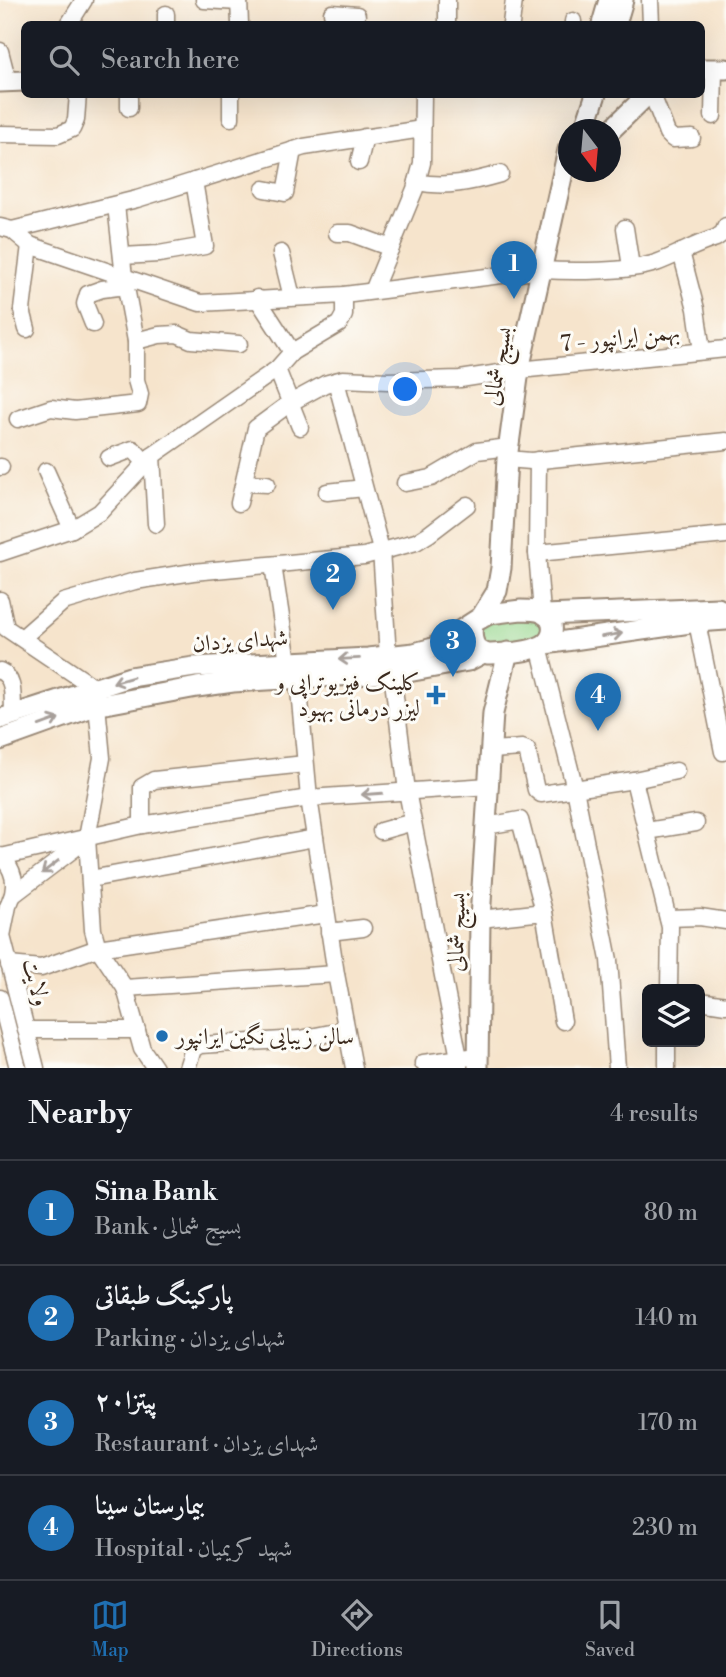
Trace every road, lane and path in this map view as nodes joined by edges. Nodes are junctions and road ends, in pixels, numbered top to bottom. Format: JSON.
{"nodes":[{"id":1,"x":84,"y":0,"type":"edge"},
{"id":2,"x":204,"y":0,"type":"edge"},
{"id":3,"x":447,"y":0,"type":"edge"},
{"id":4,"x":514,"y":0,"type":"edge"},
{"id":5,"x":609,"y":0,"type":"edge"},
{"id":6,"x":623,"y":0,"type":"edge"},
{"id":7,"x":650,"y":0,"type":"edge"},
{"id":8,"x":239,"y":1,"type":"edge"},
{"id":9,"x":332,"y":13,"type":"dead end"},
{"id":10,"x":357,"y":13,"type":"edge"},
{"id":11,"x":71,"y":21,"type":"edge"},
{"id":12,"x":240,"y":21,"type":"edge"},
{"id":13,"x":447,"y":21,"type":"edge"},
{"id":14,"x":511,"y":21,"type":"edge"},
{"id":15,"x":603,"y":21,"type":"edge"},
{"id":16,"x":617,"y":21,"type":"edge"},
{"id":17,"x":651,"y":21,"type":"edge"},
{"id":18,"x":0,"y":51,"type":"edge"},
{"id":19,"x":714,"y":69,"type":"edge"},
{"id":20,"x":11,"y":82,"type":"edge"},
{"id":21,"x":78,"y":98,"type":"edge"},
{"id":22,"x":231,"y":98,"type":"edge"},
{"id":23,"x":423,"y":98,"type":"edge"},
{"id":24,"x":581,"y":98,"type":"edge"},
{"id":25,"x":595,"y":98,"type":"edge"},
{"id":26,"x":646,"y":98,"type":"edge"},
{"id":27,"x":652,"y":98,"type":"edge"},
{"id":28,"x":713,"y":116,"type":"dead end"},
{"id":29,"x":231,"y":118,"type":"dead end"},
{"id":30,"x":576,"y":119,"type":"edge"},
{"id":31,"x":588,"y":119,"type":"edge"},
{"id":32,"x":621,"y":122,"type":"edge"},
{"id":33,"x":422,"y":129,"type":"junction"},
{"id":34,"x":0,"y":134,"type":"edge"},
{"id":35,"x":365,"y":137,"type":"junction"},
{"id":36,"x":692,"y":138,"type":"dead end"},
{"id":37,"x":293,"y":150,"type":"junction"},
{"id":38,"x":359,"y":162,"type":"dead end"},
{"id":39,"x":500,"y":174,"type":"dead end"},
{"id":40,"x":194,"y":181,"type":"junction"},
{"id":41,"x":417,"y":182,"type":"junction"},
{"id":42,"x":564,"y":182,"type":"edge"},
{"id":43,"x":264,"y":189,"type":"dead end"},
{"id":44,"x":116,"y":205,"type":"junction"},
{"id":45,"x":726,"y":226,"type":"edge"},
{"id":46,"x":625,"y":228,"type":"dead end"},
{"id":47,"x":6,"y":229,"type":"edge"},
{"id":48,"x":337,"y":233,"type":"dead end"},
{"id":49,"x":30,"y":245,"type":"junction"},
{"id":50,"x":391,"y":247,"type":"junction"},
{"id":51,"x":681,"y":252,"type":"junction"},
{"id":52,"x":281,"y":253,"type":"dead end"},
{"id":53,"x":122,"y":256,"type":"junction"},
{"id":54,"x":631,"y":267,"type":"junction"},
{"id":55,"x":542,"y":270,"type":"junction"},
{"id":56,"x":125,"y":282,"type":"junction"},
{"id":57,"x":373,"y":291,"type":"junction"},
{"id":58,"x":344,"y":295,"type":"junction"},
{"id":59,"x":292,"y":297,"type":"junction"},
{"id":60,"x":257,"y":298,"type":"junction"},
{"id":61,"x":93,"y":324,"type":"dead end"},
{"id":62,"x":27,"y":329,"type":"dead end"},
{"id":63,"x":136,"y":341,"type":"junction"},
{"id":64,"x":239,"y":344,"type":"dead end"},
{"id":65,"x":726,"y":349,"type":"edge"},
{"id":66,"x":702,"y":351,"type":"junction"},
{"id":67,"x":292,"y":352,"type":"junction"},
{"id":68,"x":277,"y":369,"type":"junction"},
{"id":69,"x":519,"y":370,"type":"junction"},
{"id":70,"x":336,"y":381,"type":"junction"},
{"id":71,"x":290,"y":403,"type":"junction"},
{"id":72,"x":18,"y":419,"type":"dead end"},
{"id":73,"x":300,"y":427,"type":"dead end"},
{"id":74,"x":726,"y":441,"type":"edge"},
{"id":75,"x":508,"y":453,"type":"junction"},
{"id":76,"x":109,"y":458,"type":"dead end"},
{"id":77,"x":149,"y":459,"type":"junction"},
{"id":78,"x":538,"y":460,"type":"junction"},
{"id":79,"x":47,"y":471,"type":"dead end"},
{"id":80,"x":244,"y":483,"type":"junction"},
{"id":81,"x":267,"y":484,"type":"dead end"},
{"id":82,"x":405,"y":484,"type":"dead end"},
{"id":83,"x":365,"y":488,"type":"junction"},
{"id":84,"x":327,"y":492,"type":"dead end"},
{"id":85,"x":239,"y":503,"type":"dead end"},
{"id":86,"x":467,"y":505,"type":"dead end"},
{"id":87,"x":156,"y":524,"type":"dead end"},
{"id":88,"x":72,"y":529,"type":"junction"},
{"id":89,"x":726,"y":535,"type":"edge"},
{"id":90,"x":381,"y":550,"type":"junction"},
{"id":91,"x":0,"y":553,"type":"edge"},
{"id":92,"x":537,"y":553,"type":"junction"},
{"id":93,"x":273,"y":565,"type":"junction"},
{"id":94,"x":501,"y":568,"type":"junction"},
{"id":95,"x":0,"y":600,"type":"edge"},
{"id":96,"x":726,"y":608,"type":"edge"},
{"id":97,"x":521,"y":610,"type":"junction"},
{"id":98,"x":543,"y":613,"type":"junction"},
{"id":99,"x":573,"y":613,"type":"junction"},
{"id":100,"x":481,"y":617,"type":"junction"},
{"id":101,"x":726,"y":620,"type":"edge"},
{"id":102,"x":697,"y":622,"type":"junction"},
{"id":103,"x":3,"y":628,"type":"edge"},
{"id":104,"x":22,"y":638,"type":"junction"},
{"id":105,"x":573,"y":642,"type":"junction"},
{"id":106,"x":542,"y":645,"type":"junction"},
{"id":107,"x":508,"y":652,"type":"junction"},
{"id":108,"x":485,"y":654,"type":"junction"},
{"id":109,"x":390,"y":664,"type":"junction"},
{"id":110,"x":194,"y":667,"type":"junction"},
{"id":111,"x":293,"y":670,"type":"junction"},
{"id":112,"x":0,"y":671,"type":"edge"},
{"id":113,"x":234,"y":673,"type":"junction"},
{"id":114,"x":197,"y":687,"type":"junction"},
{"id":115,"x":96,"y":697,"type":"junction"},
{"id":116,"x":493,"y":713,"type":"junction"},
{"id":117,"x":7,"y":717,"type":"edge"},
{"id":118,"x":0,"y":740,"type":"edge"},
{"id":119,"x":491,"y":750,"type":"junction"},
{"id":120,"x":723,"y":752,"type":"dead end"},
{"id":121,"x":305,"y":764,"type":"junction"},
{"id":122,"x":676,"y":771,"type":"dead end"},
{"id":123,"x":634,"y":780,"type":"junction"},
{"id":124,"x":489,"y":786,"type":"junction"},
{"id":125,"x":575,"y":789,"type":"junction"},
{"id":126,"x":407,"y":792,"type":"junction"},
{"id":127,"x":309,"y":798,"type":"junction"},
{"id":128,"x":413,"y":822,"type":"junction"},
{"id":129,"x":696,"y":822,"type":"dead end"},
{"id":130,"x":142,"y":825,"type":"junction"},
{"id":131,"x":486,"y":826,"type":"junction"},
{"id":132,"x":381,"y":831,"type":"dead end"},
{"id":133,"x":647,"y":831,"type":"junction"},
{"id":134,"x":88,"y":838,"type":"junction"},
{"id":135,"x":315,"y":838,"type":"junction"},
{"id":136,"x":0,"y":857,"type":"edge"},
{"id":137,"x":90,"y":878,"type":"junction"},
{"id":138,"x":7,"y":905,"type":"edge"},
{"id":139,"x":544,"y":912,"type":"junction"},
{"id":140,"x":326,"y":914,"type":"junction"},
{"id":141,"x":668,"y":918,"type":"junction"},
{"id":142,"x":480,"y":919,"type":"junction"},
{"id":143,"x":726,"y":920,"type":"edge"},
{"id":144,"x":363,"y":928,"type":"dead end"},
{"id":145,"x":329,"y":932,"type":"junction"},
{"id":146,"x":98,"y":948,"type":"junction"},
{"id":147,"x":9,"y":965,"type":"junction"},
{"id":148,"x":336,"y":974,"type":"junction"},
{"id":149,"x":669,"y":984,"type":"edge"},
{"id":150,"x":125,"y":988,"type":"junction"},
{"id":151,"x":0,"y":998,"type":"edge"},
{"id":152,"x":705,"y":1002,"type":"edge"},
{"id":153,"x":726,"y":1005,"type":"edge"},
{"id":154,"x":563,"y":1021,"type":"dead end"},
{"id":155,"x":26,"y":1030,"type":"junction"},
{"id":156,"x":137,"y":1030,"type":"junction"},
{"id":157,"x":346,"y":1030,"type":"junction"},
{"id":158,"x":667,"y":1047,"type":"edge"},
{"id":159,"x":469,"y":1062,"type":"edge"},
{"id":160,"x":424,"y":1063,"type":"dead end"},
{"id":161,"x":18,"y":1068,"type":"edge"},
{"id":162,"x":36,"y":1068,"type":"edge"},
{"id":163,"x":155,"y":1068,"type":"edge"},
{"id":164,"x":187,"y":1068,"type":"edge"},
{"id":165,"x":354,"y":1068,"type":"edge"},
{"id":166,"x":617,"y":1068,"type":"edge"},
{"id":167,"x":667,"y":1068,"type":"edge"}],
"edges":[{"from":1,"to":11,"type":"street"},
{"from":2,"to":8,"type":"street"},
{"from":3,"to":13,"type":"street"},
{"from":4,"to":14,"type":"street"},
{"from":5,"to":15,"type":"main road"},
{"from":6,"to":16,"type":"main road"},
{"from":7,"to":17,"type":"street"},
{"from":8,"to":12,"type":"street"},
{"from":9,"to":10,"type":"street"},
{"from":18,"to":20,"type":"street"},
{"from":19,"to":28,"type":"street"},
{"from":21,"to":34,"type":"street"},
{"from":22,"to":29,"type":"street"},
{"from":23,"to":33,"type":"street"},
{"from":24,"to":30,"type":"main road"},
{"from":25,"to":31,"type":"main road"},
{"from":26,"to":32,"type":"main road"},
{"from":27,"to":36,"type":"street"},
{"from":33,"to":35,"type":"street"},
{"from":33,"to":41,"type":"street"},
{"from":35,"to":37,"type":"street"},
{"from":35,"to":38,"type":"street"},
{"from":37,"to":40,"type":"street"},
{"from":37,"to":43,"type":"street"},
{"from":39,"to":41,"type":"street"},
{"from":40,"to":44,"type":"street"},
{"from":40,"to":53,"type":"street"},
{"from":41,"to":50,"type":"street"},
{"from":42,"to":55,"type":"main road","name":"بسیج شمالی"},
{"from":44,"to":47,"type":"street"},
{"from":44,"to":53,"type":"street"},
{"from":45,"to":51,"type":"street"},
{"from":46,"to":54,"type":"street"},
{"from":47,"to":49,"type":"street"},
{"from":48,"to":50,"type":"street"},
{"from":49,"to":56,"type":"street"},
{"from":49,"to":62,"type":"street"},
{"from":50,"to":57,"type":"street"},
{"from":51,"to":54,"type":"street"},
{"from":51,"to":66,"type":"street"},
{"from":52,"to":59,"type":"street"},
{"from":53,"to":56,"type":"street"},
{"from":54,"to":55,"type":"street"},
{"from":55,"to":57,"type":"street"},
{"from":55,"to":69,"type":"main road","name":"بسیج شمالی"},
{"from":56,"to":60,"type":"street"},
{"from":56,"to":61,"type":"street"},
{"from":56,"to":63,"type":"street"},
{"from":57,"to":58,"type":"street"},
{"from":58,"to":59,"type":"street"},
{"from":58,"to":67,"type":"street"},
{"from":59,"to":60,"type":"street"},
{"from":60,"to":67,"type":"street"},
{"from":63,"to":64,"type":"street"},
{"from":63,"to":72,"type":"street"},
{"from":65,"to":66,"type":"street","name":"بهمن ایرانپور - 7"},
{"from":66,"to":69,"type":"street","name":"بهمن ایرانپور - 7"},
{"from":67,"to":68,"type":"street"},
{"from":68,"to":71,"type":"street"},
{"from":68,"to":77,"type":"street"},
{"from":69,"to":70,"type":"street","name":"بهمن ایرانپور - 7"},
{"from":69,"to":75,"type":"main road","name":"بسیج شمالی"},
{"from":70,"to":71,"type":"street"},
{"from":70,"to":83,"type":"street"},
{"from":71,"to":73,"type":"street"},
{"from":71,"to":80,"type":"street"},
{"from":74,"to":78,"type":"street"},
{"from":75,"to":78,"type":"street"},
{"from":75,"to":82,"type":"street"},
{"from":75,"to":94,"type":"main road","name":"بسیج شمالی"},
{"from":76,"to":77,"type":"street"},
{"from":77,"to":87,"type":"street"},
{"from":77,"to":88,"type":"street"},
{"from":78,"to":92,"type":"street"},
{"from":79,"to":88,"type":"street"},
{"from":80,"to":81,"type":"street"},
{"from":80,"to":85,"type":"street"},
{"from":83,"to":84,"type":"street"},
{"from":83,"to":90,"type":"street"},
{"from":86,"to":90,"type":"street"},
{"from":88,"to":91,"type":"street"},
{"from":89,"to":92,"type":"street"},
{"from":90,"to":93,"type":"street"},
{"from":90,"to":109,"type":"street"},
{"from":92,"to":98,"type":"street"},
{"from":93,"to":104,"type":"street"},
{"from":93,"to":111,"type":"street"},
{"from":94,"to":97,"type":"main road","name":"بسیج شمالی"},
{"from":94,"to":100,"type":"main road","name":"بسیج شمالی"},
{"from":95,"to":103,"type":"street"},
{"from":96,"to":99,"type":"main road"},
{"from":97,"to":98,"type":"main road"},
{"from":97,"to":100,"type":"main road"},
{"from":98,"to":99,"type":"main road"},
{"from":98,"to":106,"type":"main road"},
{"from":99,"to":105,"type":"main road"},
{"from":100,"to":108,"type":"main road","name":"بسیج شمالی"},
{"from":100,"to":109,"type":"main road","name":"شهدای یزدان"},
{"from":101,"to":102,"type":"main road","name":"شهدای یزدان"},
{"from":105,"to":102,"type":"main road","name":"شهدای یزدان","one_way":true},
{"from":102,"to":120,"type":"street"},
{"from":103,"to":104,"type":"street"},
{"from":104,"to":115,"type":"street"},
{"from":105,"to":106,"type":"main road","name":"شهدای یزدان"},
{"from":106,"to":107,"type":"main road","name":"شهدای یزدان"},
{"from":106,"to":125,"type":"street"},
{"from":107,"to":108,"type":"main road","name":"شهدای یزدان"},
{"from":107,"to":116,"type":"main road","name":"بسیج شمالی"},
{"from":108,"to":109,"type":"main road","name":"شهدای یزدان"},
{"from":108,"to":116,"type":"main road","name":"بسیج شمالی"},
{"from":109,"to":111,"type":"main road","name":"شهدای یزدان"},
{"from":109,"to":126,"type":"street"},
{"from":110,"to":113,"type":"main road","name":"شهدای یزدان"},
{"from":110,"to":114,"type":"main road"},
{"from":110,"to":115,"type":"main road","name":"شهدای یزدان","one_way":true},
{"from":111,"to":113,"type":"main road","name":"شهدای یزدان"},
{"from":111,"to":121,"type":"street"},
{"from":112,"to":117,"type":"street"},
{"from":113,"to":114,"type":"main road","name":"شهدای یزدان"},
{"from":114,"to":115,"type":"main road","name":"شهدای یزدان"},
{"from":115,"to":117,"type":"main road","name":"شهدای یزدان"},
{"from":118,"to":115,"type":"main road","name":"شهدای یزدان","one_way":true},
{"from":115,"to":134,"type":"street"},
{"from":116,"to":119,"type":"main road","name":"بسیج شمالی"},
{"from":119,"to":124,"type":"main road","name":"بسیج شمالی"},
{"from":119,"to":125,"type":"street"},
{"from":121,"to":127,"type":"street"},
{"from":121,"to":130,"type":"street"},
{"from":122,"to":123,"type":"street"},
{"from":123,"to":125,"type":"street"},
{"from":123,"to":133,"type":"street"},
{"from":124,"to":126,"type":"street"},
{"from":124,"to":131,"type":"main road","name":"بسیج شمالی"},
{"from":125,"to":166,"type":"street"},
{"from":126,"to":127,"type":"street","one_way":true},
{"from":126,"to":128,"type":"street"},
{"from":127,"to":130,"type":"street"},
{"from":127,"to":135,"type":"street"},
{"from":128,"to":132,"type":"street"},
{"from":128,"to":159,"type":"street"},
{"from":129,"to":133,"type":"street"},
{"from":130,"to":134,"type":"street"},
{"from":131,"to":139,"type":"street"},
{"from":131,"to":142,"type":"main road","name":"بسیج شمالی"},
{"from":133,"to":141,"type":"street"},
{"from":134,"to":136,"type":"street"},
{"from":134,"to":137,"type":"street"},
{"from":134,"to":138,"type":"street","one_way":true},
{"from":135,"to":137,"type":"street"},
{"from":135,"to":140,"type":"street"},
{"from":136,"to":138,"type":"street"},
{"from":137,"to":146,"type":"street"},
{"from":138,"to":147,"type":"street","name":"ولایت"},
{"from":139,"to":142,"type":"street"},
{"from":139,"to":154,"type":"street"},
{"from":140,"to":145,"type":"street"},
{"from":140,"to":146,"type":"street"},
{"from":141,"to":143,"type":"street"},
{"from":141,"to":149,"type":"street"},
{"from":142,"to":159,"type":"main road","name":"بسیج شمالی"},
{"from":144,"to":145,"type":"street"},
{"from":145,"to":148,"type":"street"},
{"from":146,"to":147,"type":"street"},
{"from":146,"to":150,"type":"street"},
{"from":147,"to":155,"type":"street","name":"ولایت"},
{"from":148,"to":150,"type":"street"},
{"from":148,"to":157,"type":"street"},
{"from":150,"to":156,"type":"street"},
{"from":151,"to":161,"type":"street","name":"ولایت"},
{"from":152,"to":153,"type":"street"},
{"from":155,"to":156,"type":"street"},
{"from":155,"to":162,"type":"street","name":"ولایت"},
{"from":156,"to":163,"type":"street"},
{"from":157,"to":164,"type":"street"},
{"from":157,"to":165,"type":"street"},
{"from":158,"to":167,"type":"street"},
{"from":159,"to":160,"type":"street"}]}
